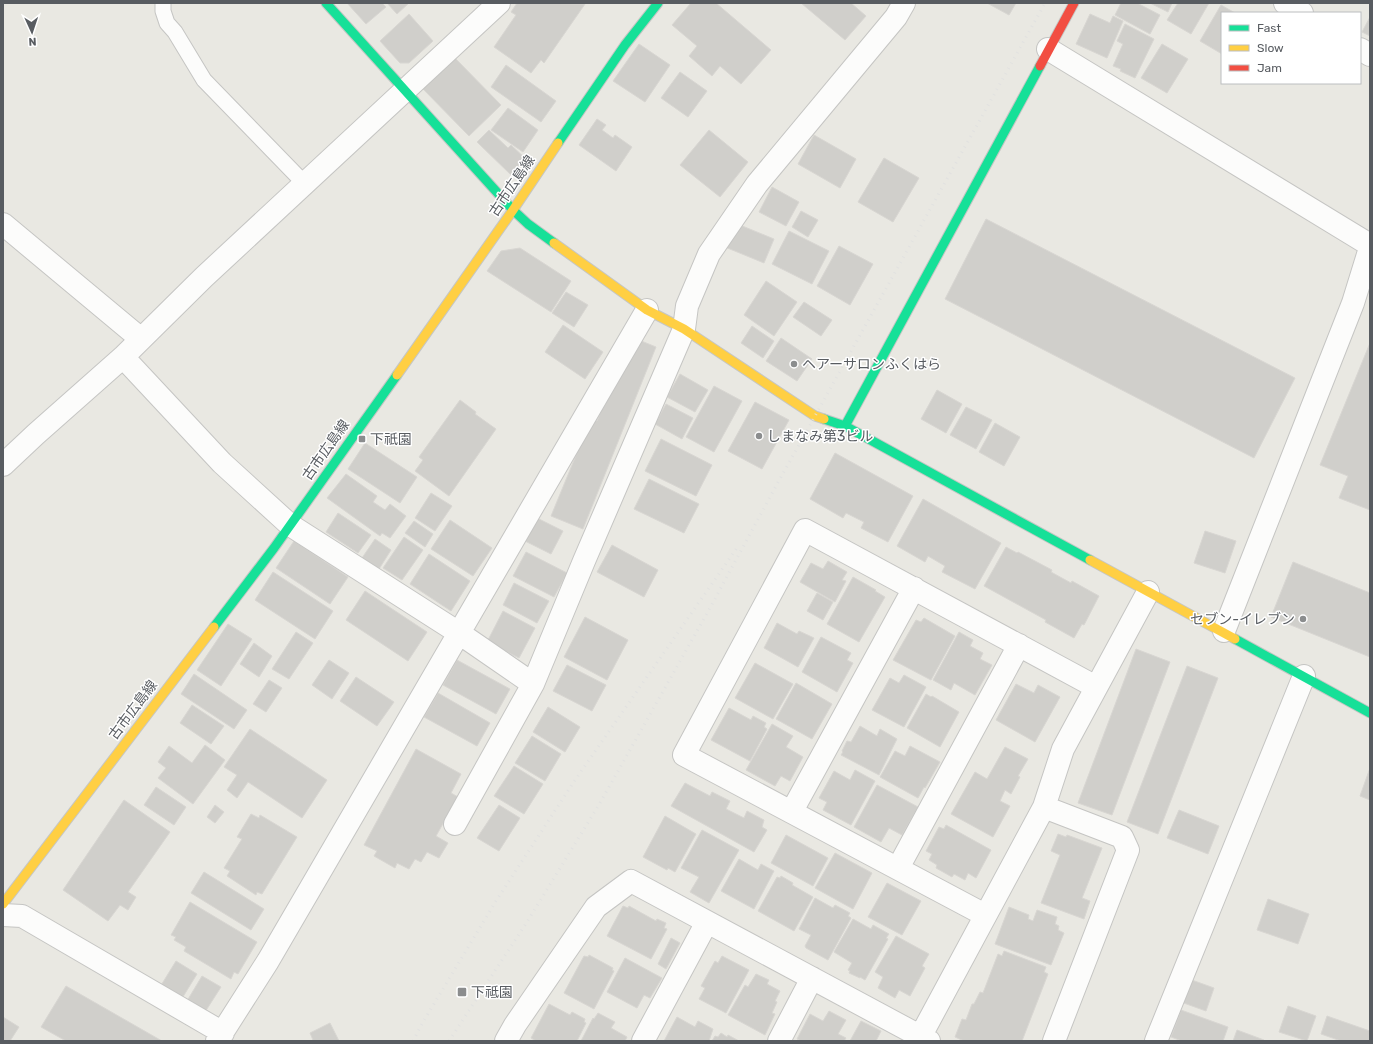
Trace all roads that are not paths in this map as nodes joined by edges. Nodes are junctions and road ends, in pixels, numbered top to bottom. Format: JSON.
{"nodes":[{"id":1,"x":163,"y":3,"type":"edge"},
{"id":2,"x":326,"y":3,"type":"edge"},
{"id":3,"x":499,"y":3,"type":"edge"},
{"id":4,"x":658,"y":3,"type":"edge"},
{"id":5,"x":904,"y":3,"type":"edge"},
{"id":6,"x":1074,"y":3,"type":"edge"},
{"id":7,"x":1285,"y":3,"type":"edge"},
{"id":8,"x":1300,"y":12,"type":"edge"},
{"id":9,"x":1048,"y":49,"type":"junction"},
{"id":10,"x":1361,"y":50,"type":"edge"},
{"id":11,"x":1370,"y":55,"type":"edge"},
{"id":12,"x":404,"y":91,"type":"junction"},
{"id":13,"x":305,"y":184,"type":"junction"},
{"id":14,"x":513,"y":210,"type":"junction"},
{"id":15,"x":3,"y":224,"type":"edge"},
{"id":16,"x":1370,"y":245,"type":"edge"},
{"id":17,"x":1370,"y":248,"type":"edge"},
{"id":18,"x":1362,"y":306,"type":"edge"},
{"id":19,"x":647,"y":310,"type":"junction"},
{"id":20,"x":684,"y":329,"type":"junction"},
{"id":21,"x":141,"y":339,"type":"junction"},
{"id":22,"x":123,"y":357,"type":"junction"},
{"id":23,"x":845,"y":426,"type":"junction"},
{"id":24,"x":3,"y":465,"type":"edge"},
{"id":25,"x":290,"y":525,"type":"junction"},
{"id":26,"x":914,"y":588,"type":"junction"},
{"id":27,"x":1148,"y":592,"type":"junction"},
{"id":28,"x":1224,"y":632,"type":"junction"},
{"id":29,"x":459,"y":633,"type":"junction"},
{"id":30,"x":1019,"y":645,"type":"junction"},
{"id":31,"x":1304,"y":676,"type":"junction"},
{"id":32,"x":533,"y":684,"type":"junction"},
{"id":33,"x":1096,"y":687,"type":"junction"},
{"id":34,"x":1370,"y":713,"type":"edge"},
{"id":35,"x":1044,"y":807,"type":"junction"},
{"id":36,"x":792,"y":811,"type":"junction"},
{"id":37,"x":455,"y":824,"type":"dead end"},
{"id":38,"x":898,"y":868,"type":"junction"},
{"id":39,"x":3,"y":904,"type":"edge"},
{"id":40,"x":3,"y":915,"type":"edge"},
{"id":41,"x":985,"y":915,"type":"junction"},
{"id":42,"x":707,"y":922,"type":"junction"},
{"id":43,"x":812,"y":978,"type":"junction"},
{"id":44,"x":220,"y":1037,"type":"edge"},
{"id":45,"x":923,"y":1039,"type":"edge"},
{"id":46,"x":506,"y":1041,"type":"edge"},
{"id":47,"x":643,"y":1041,"type":"edge"},
{"id":48,"x":779,"y":1041,"type":"edge"},
{"id":49,"x":1054,"y":1041,"type":"edge"},
{"id":50,"x":1156,"y":1041,"type":"edge"}],
"edges":[{"from":1,"to":13,"type":"lane"},
{"from":2,"to":12,"type":"street"},
{"from":3,"to":12,"type":"street"},
{"from":4,"to":14,"type":"street","name":"古市広島線"},
{"from":5,"to":20,"type":"street"},
{"from":6,"to":9,"type":"street"},
{"from":7,"to":8,"type":"street"},
{"from":9,"to":16,"type":"street"},
{"from":9,"to":23,"type":"street"},
{"from":10,"to":11,"type":"street"},
{"from":12,"to":13,"type":"street"},
{"from":12,"to":14,"type":"street"},
{"from":13,"to":21,"type":"street"},
{"from":14,"to":19,"type":"street"},
{"from":14,"to":25,"type":"street","name":"古市広島線"},
{"from":15,"to":21,"type":"street"},
{"from":17,"to":18,"type":"street"},
{"from":18,"to":28,"type":"street"},
{"from":19,"to":20,"type":"street"},
{"from":19,"to":29,"type":"street"},
{"from":20,"to":23,"type":"street"},
{"from":20,"to":32,"type":"street"},
{"from":21,"to":22,"type":"street"},
{"from":22,"to":24,"type":"street"},
{"from":22,"to":25,"type":"street"},
{"from":23,"to":27,"type":"street"},
{"from":25,"to":29,"type":"street"},
{"from":25,"to":39,"type":"street","name":"古市広島線"},
{"from":26,"to":30,"type":"street"},
{"from":26,"to":36,"type":"street"},
{"from":26,"to":36,"type":"street"},
{"from":27,"to":28,"type":"street"},
{"from":27,"to":33,"type":"street"},
{"from":28,"to":31,"type":"street"},
{"from":29,"to":32,"type":"street"},
{"from":29,"to":44,"type":"street"},
{"from":30,"to":33,"type":"street"},
{"from":30,"to":38,"type":"street"},
{"from":31,"to":34,"type":"street"},
{"from":31,"to":50,"type":"street"},
{"from":32,"to":37,"type":"street"},
{"from":33,"to":35,"type":"street"},
{"from":35,"to":41,"type":"street"},
{"from":35,"to":49,"type":"street"},
{"from":36,"to":38,"type":"street"},
{"from":38,"to":41,"type":"street"},
{"from":40,"to":44,"type":"street"},
{"from":41,"to":45,"type":"street"},
{"from":42,"to":43,"type":"street"},
{"from":42,"to":46,"type":"street"},
{"from":42,"to":47,"type":"street"},
{"from":43,"to":45,"type":"street"},
{"from":43,"to":48,"type":"street"}]}
